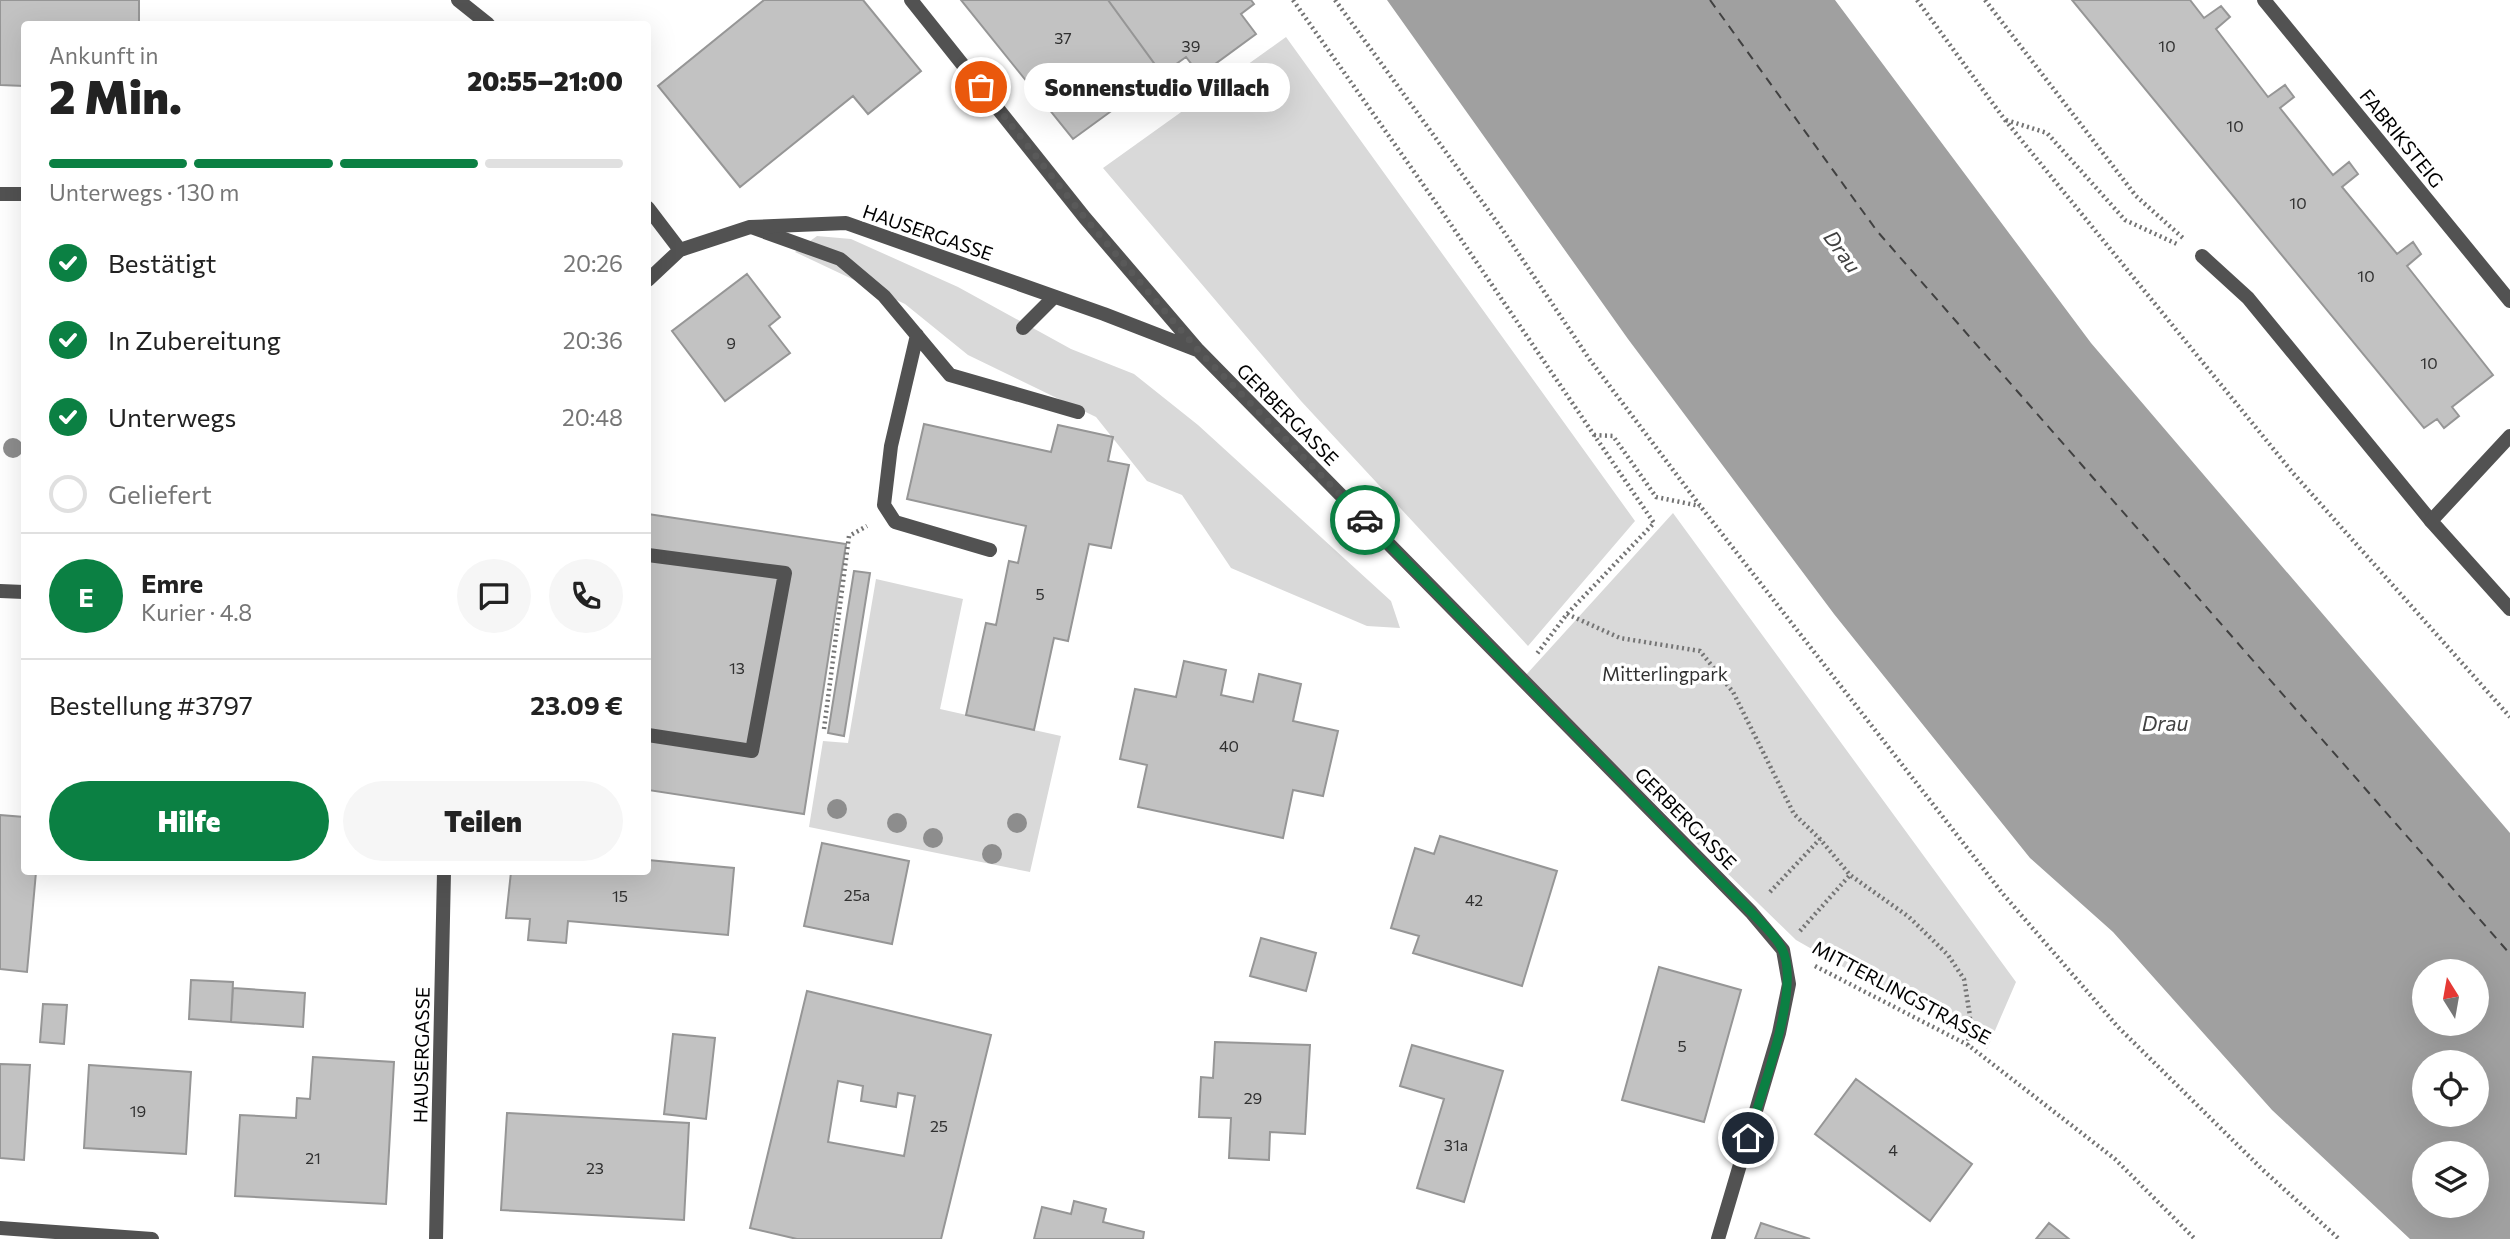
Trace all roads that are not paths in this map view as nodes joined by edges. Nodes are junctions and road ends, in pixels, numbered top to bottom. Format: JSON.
{"nodes":[{"id":1,"x":458,"y":0,"type":"edge"},
{"id":2,"x":911,"y":0,"type":"edge"},
{"id":3,"x":2264,"y":0,"type":"edge"},
{"id":4,"x":484,"y":21,"type":"edge"},
{"id":5,"x":0,"y":194,"type":"edge"},
{"id":6,"x":21,"y":194,"type":"edge"},
{"id":7,"x":651,"y":212,"type":"edge"},
{"id":8,"x":750,"y":227,"type":"junction"},
{"id":9,"x":681,"y":250,"type":"junction"},
{"id":10,"x":2202,"y":256,"type":"road end"},
{"id":11,"x":651,"y":277,"type":"edge"},
{"id":12,"x":1054,"y":297,"type":"junction"},
{"id":13,"x":2510,"y":301,"type":"edge"},
{"id":14,"x":1023,"y":328,"type":"dead end"},
{"id":15,"x":917,"y":335,"type":"junction"},
{"id":16,"x":1198,"y":350,"type":"junction"},
{"id":17,"x":1078,"y":412,"type":"dead end"},
{"id":18,"x":2510,"y":436,"type":"edge"},
{"id":19,"x":2431,"y":521,"type":"junction"},
{"id":20,"x":990,"y":551,"type":"dead end"},
{"id":21,"x":651,"y":555,"type":"edge"},
{"id":22,"x":0,"y":591,"type":"edge"},
{"id":23,"x":21,"y":592,"type":"edge"},
{"id":24,"x":2510,"y":609,"type":"edge"},
{"id":25,"x":651,"y":736,"type":"edge"},
{"id":26,"x":444,"y":875,"type":"edge"},
{"id":27,"x":1783,"y":950,"type":"joint"},
{"id":28,"x":0,"y":1228,"type":"edge"},
{"id":29,"x":152,"y":1239,"type":"edge"},
{"id":30,"x":436,"y":1239,"type":"edge"},
{"id":31,"x":1718,"y":1239,"type":"edge"}],
"edges":[{"from":1,"to":4,"type":"street"},
{"from":2,"to":16,"type":"street","name":"GERBERGASSE"},
{"from":3,"to":13,"type":"street","name":"FABRIKSTEIG"},
{"from":5,"to":6,"type":"street"},
{"from":7,"to":9,"type":"street"},
{"from":8,"to":9,"type":"street","name":"HAUSERGASSE"},
{"from":8,"to":12,"type":"street","name":"HAUSERGASSE"},
{"from":8,"to":15,"type":"street"},
{"from":9,"to":11,"type":"street","name":"HAUSERGASSE"},
{"from":10,"to":19,"type":"street"},
{"from":12,"to":14,"type":"street"},
{"from":12,"to":16,"type":"street","name":"HAUSERGASSE"},
{"from":15,"to":17,"type":"street"},
{"from":15,"to":20,"type":"street"},
{"from":16,"to":27,"type":"street","name":"GERBERGASSE"},
{"from":18,"to":19,"type":"street"},
{"from":19,"to":24,"type":"street"},
{"from":21,"to":25,"type":"street"},
{"from":22,"to":23,"type":"street"},
{"from":26,"to":30,"type":"street","name":"HAUSERGASSE"},
{"from":27,"to":31,"type":"street","name":"MITTERLINGSTRASSE"},
{"from":28,"to":29,"type":"street"}]}
